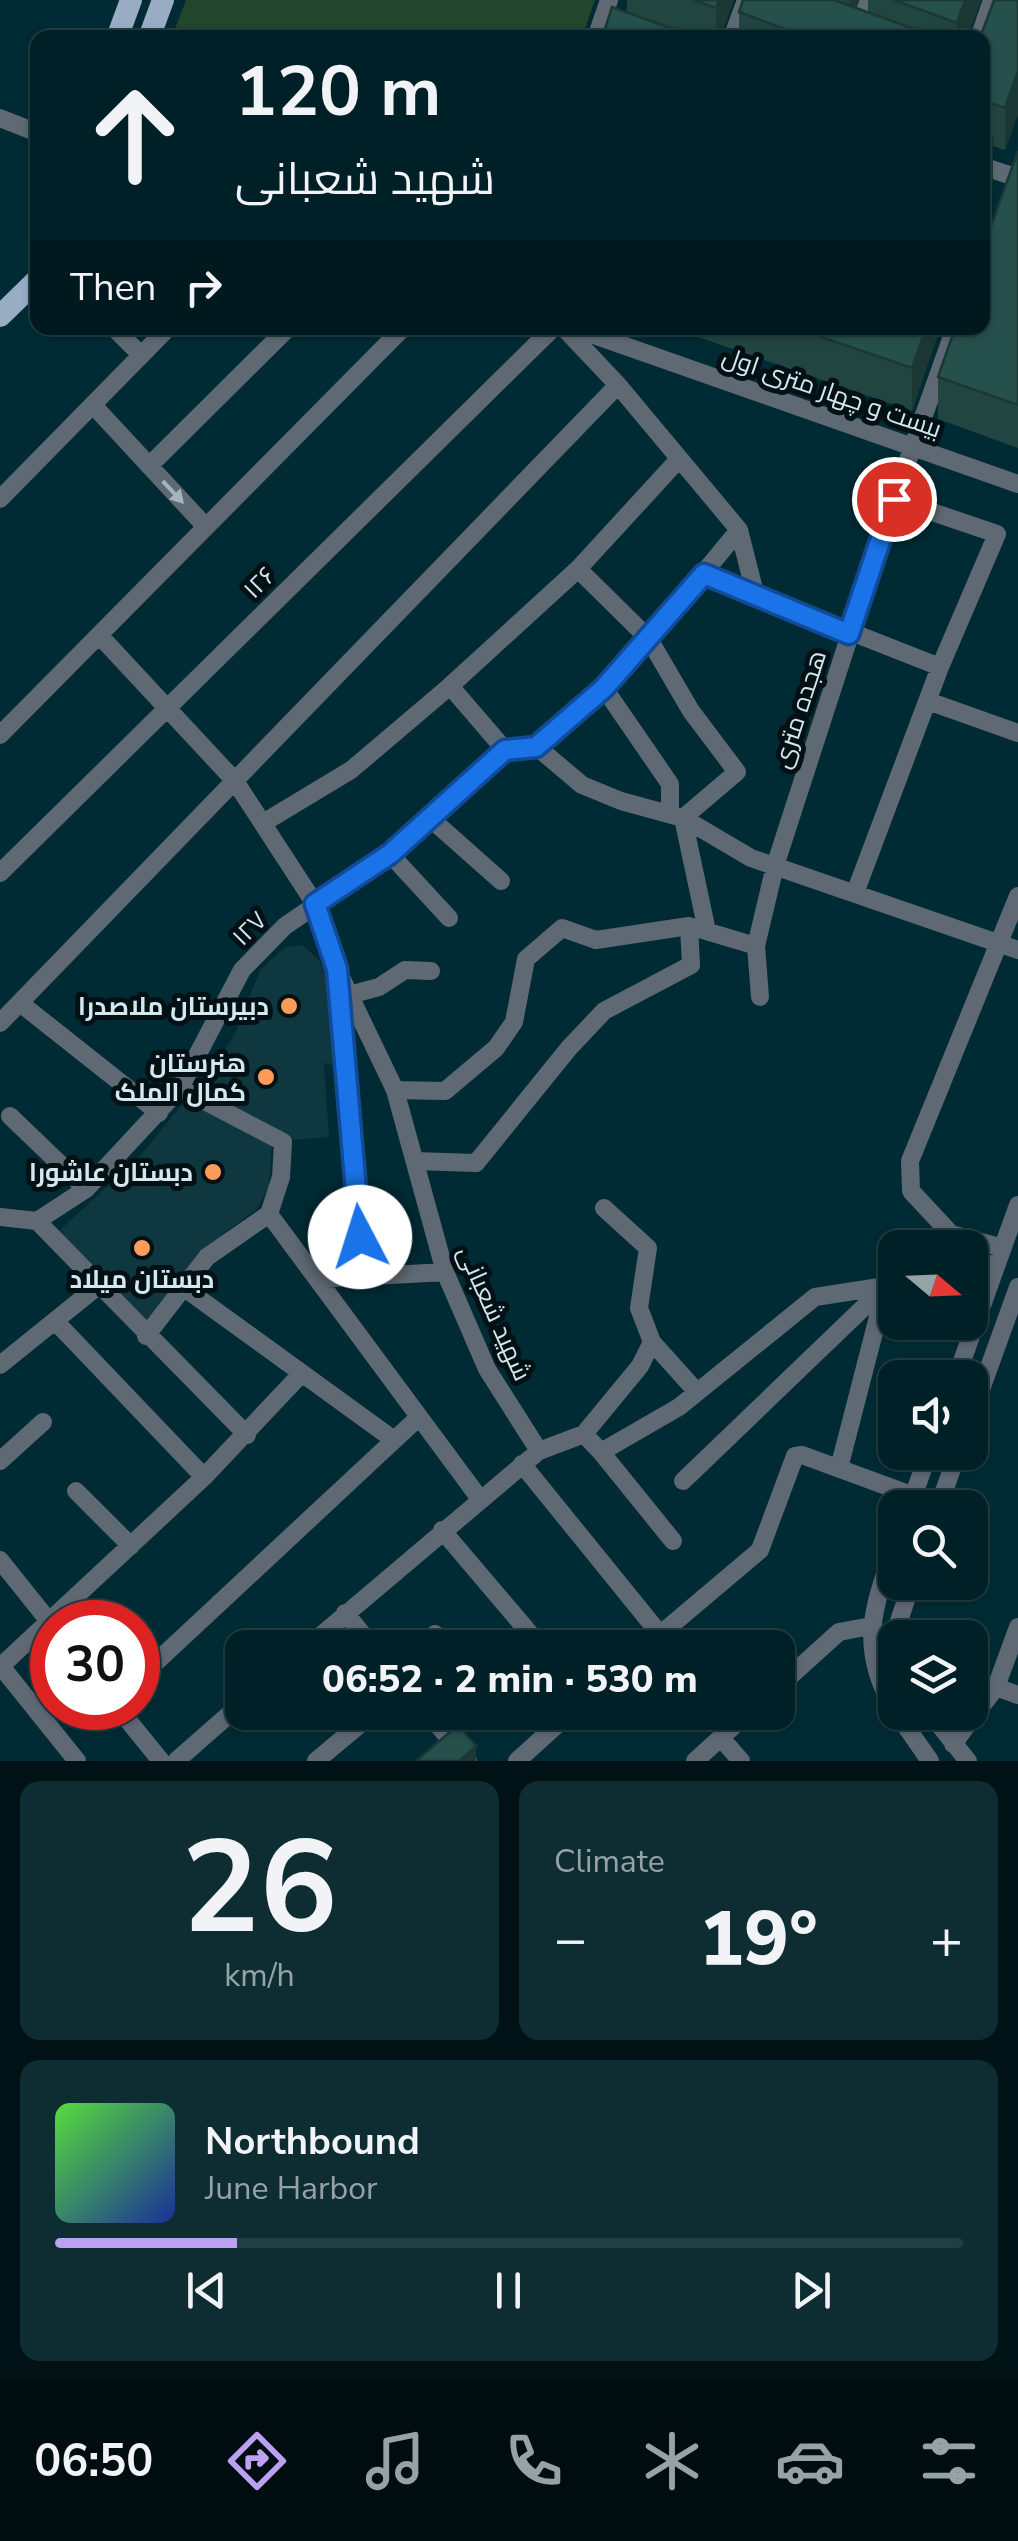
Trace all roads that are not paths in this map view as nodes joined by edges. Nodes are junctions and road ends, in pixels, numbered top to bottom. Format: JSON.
{"nodes":[{"id":1,"x":163,"y":0,"type":"edge"},
{"id":2,"x":609,"y":0,"type":"edge"},
{"id":3,"x":746,"y":0,"type":"edge"},
{"id":4,"x":869,"y":0,"type":"edge"},
{"id":5,"x":992,"y":0,"type":"edge"},
{"id":6,"x":128,"y":1,"type":"edge"},
{"id":7,"x":120,"y":30,"type":"edge"},
{"id":8,"x":152,"y":30,"type":"edge"},
{"id":9,"x":598,"y":30,"type":"edge"},
{"id":10,"x":735,"y":30,"type":"edge"},
{"id":11,"x":854,"y":30,"type":"edge"},
{"id":12,"x":982,"y":30,"type":"edge"},
{"id":13,"x":2,"y":122,"type":"edge"},
{"id":14,"x":30,"y":131,"type":"edge"},
{"id":15,"x":1018,"y":155,"type":"edge"},
{"id":16,"x":1011,"y":182,"type":"edge"},
{"id":17,"x":30,"y":287,"type":"edge"},
{"id":18,"x":0,"y":316,"type":"edge"},
{"id":19,"x":121,"y":335,"type":"edge"},
{"id":20,"x":161,"y":335,"type":"edge"},
{"id":21,"x":281,"y":335,"type":"edge"},
{"id":22,"x":396,"y":335,"type":"edge"},
{"id":23,"x":546,"y":335,"type":"edge"},
{"id":24,"x":571,"y":335,"type":"edge"},
{"id":25,"x":952,"y":335,"type":"edge"},
{"id":26,"x":628,"y":336,"type":"edge"},
{"id":27,"x":141,"y":355,"type":"junction"},
{"id":28,"x":618,"y":385,"type":"junction"},
{"id":29,"x":93,"y":405,"type":"junction"},
{"id":30,"x":912,"y":446,"type":"junction"},
{"id":31,"x":680,"y":459,"type":"junction"},
{"id":32,"x":150,"y":466,"type":"junction"},
{"id":33,"x":1018,"y":484,"type":"edge"},
{"id":34,"x":0,"y":499,"type":"edge"},
{"id":35,"x":894,"y":499,"type":"junction"},
{"id":36,"x":206,"y":527,"type":"junction"},
{"id":37,"x":739,"y":530,"type":"junction"},
{"id":38,"x":578,"y":569,"type":"junction"},
{"id":39,"x":704,"y":574,"type":"junction"},
{"id":40,"x":755,"y":593,"type":"junction"},
{"id":41,"x":849,"y":634,"type":"junction"},
{"id":42,"x":99,"y":635,"type":"junction"},
{"id":43,"x":650,"y":639,"type":"junction"},
{"id":44,"x":940,"y":667,"type":"junction"},
{"id":45,"x":450,"y":686,"type":"junction"},
{"id":46,"x":604,"y":688,"type":"junction"},
{"id":47,"x":928,"y":701,"type":"junction"},
{"id":48,"x":168,"y":707,"type":"junction"},
{"id":49,"x":1018,"y":734,"type":"edge"},
{"id":50,"x":0,"y":735,"type":"edge"},
{"id":51,"x":536,"y":747,"type":"junction"},
{"id":52,"x":505,"y":750,"type":"junction"},
{"id":53,"x":235,"y":780,"type":"junction"},
{"id":54,"x":676,"y":816,"type":"junction"},
{"id":55,"x":430,"y":818,"type":"junction"},
{"id":56,"x":263,"y":822,"type":"junction"},
{"id":57,"x":390,"y":854,"type":"junction"},
{"id":58,"x":775,"y":866,"type":"junction"},
{"id":59,"x":0,"y":873,"type":"edge"},
{"id":60,"x":501,"y":881,"type":"dead end"},
{"id":61,"x":855,"y":893,"type":"junction"},
{"id":62,"x":1018,"y":896,"type":"edge"},
{"id":63,"x":315,"y":904,"type":"junction"},
{"id":64,"x":449,"y":918,"type":"dead end"},
{"id":65,"x":698,"y":929,"type":"junction"},
{"id":66,"x":756,"y":946,"type":"junction"},
{"id":67,"x":1009,"y":947,"type":"edge"},
{"id":68,"x":337,"y":969,"type":"junction"},
{"id":69,"x":431,"y":971,"type":"dead end"},
{"id":70,"x":350,"y":995,"type":"junction"},
{"id":71,"x":760,"y":997,"type":"dead end"},
{"id":72,"x":20,"y":1003,"type":"junction"},
{"id":73,"x":0,"y":1023,"type":"edge"},
{"id":74,"x":180,"y":1088,"type":"junction"},
{"id":75,"x":394,"y":1090,"type":"junction"},
{"id":76,"x":159,"y":1114,"type":"junction"},
{"id":77,"x":10,"y":1116,"type":"dead end"},
{"id":78,"x":415,"y":1162,"type":"junction"},
{"id":79,"x":86,"y":1190,"type":"junction"},
{"id":80,"x":1018,"y":1205,"type":"edge"},
{"id":81,"x":604,"y":1208,"type":"dead end"},
{"id":82,"x":269,"y":1214,"type":"junction"},
{"id":83,"x":0,"y":1217,"type":"edge"},
{"id":84,"x":37,"y":1220,"type":"junction"},
{"id":85,"x":946,"y":1230,"type":"edge"},
{"id":86,"x":988,"y":1244,"type":"edge"},
{"id":87,"x":1003,"y":1248,"type":"junction"},
{"id":88,"x":444,"y":1272,"type":"junction"},
{"id":89,"x":364,"y":1276,"type":"junction"},
{"id":90,"x":317,"y":1279,"type":"junction"},
{"id":91,"x":878,"y":1284,"type":"edge"},
{"id":92,"x":98,"y":1286,"type":"junction"},
{"id":93,"x":1018,"y":1286,"type":"edge"},
{"id":94,"x":184,"y":1287,"type":"junction"},
{"id":95,"x":878,"y":1294,"type":"edge"},
{"id":96,"x":55,"y":1320,"type":"junction"},
{"id":97,"x":878,"y":1326,"type":"edge"},
{"id":98,"x":146,"y":1336,"type":"junction"},
{"id":99,"x":652,"y":1342,"type":"junction"},
{"id":100,"x":963,"y":1360,"type":"edge"},
{"id":101,"x":0,"y":1365,"type":"edge"},
{"id":102,"x":988,"y":1370,"type":"edge"},
{"id":103,"x":302,"y":1374,"type":"junction"},
{"id":104,"x":697,"y":1392,"type":"junction"},
{"id":105,"x":419,"y":1417,"type":"junction"},
{"id":106,"x":43,"y":1422,"type":"dead end"},
{"id":107,"x":584,"y":1434,"type":"junction"},
{"id":108,"x":247,"y":1435,"type":"junction"},
{"id":109,"x":394,"y":1440,"type":"junction"},
{"id":110,"x":539,"y":1451,"type":"junction"},
{"id":111,"x":601,"y":1452,"type":"junction"},
{"id":112,"x":0,"y":1461,"type":"edge"},
{"id":113,"x":522,"y":1464,"type":"junction"},
{"id":114,"x":839,"y":1468,"type":"junction"},
{"id":115,"x":204,"y":1477,"type":"junction"},
{"id":116,"x":683,"y":1481,"type":"dead end"},
{"id":117,"x":886,"y":1490,"type":"edge"},
{"id":118,"x":76,"y":1491,"type":"dead end"},
{"id":119,"x":480,"y":1499,"type":"junction"},
{"id":120,"x":442,"y":1530,"type":"junction"},
{"id":121,"x":673,"y":1541,"type":"dead end"},
{"id":122,"x":131,"y":1546,"type":"junction"},
{"id":123,"x":0,"y":1560,"type":"edge"},
{"id":124,"x":878,"y":1593,"type":"edge"},
{"id":125,"x":32,"y":1600,"type":"edge"},
{"id":126,"x":75,"y":1600,"type":"edge"},
{"id":127,"x":345,"y":1613,"type":"junction"},
{"id":128,"x":871,"y":1626,"type":"junction"},
{"id":129,"x":1018,"y":1627,"type":"edge"},
{"id":130,"x":326,"y":1630,"type":"edge"},
{"id":131,"x":359,"y":1630,"type":"edge"},
{"id":132,"x":527,"y":1630,"type":"edge"},
{"id":133,"x":656,"y":1630,"type":"edge"},
{"id":134,"x":664,"y":1630,"type":"edge"},
{"id":135,"x":30,"y":1641,"type":"edge"},
{"id":136,"x":160,"y":1658,"type":"edge"},
{"id":137,"x":0,"y":1666,"type":"edge"},
{"id":138,"x":795,"y":1672,"type":"edge"},
{"id":139,"x":878,"y":1675,"type":"edge"},
{"id":140,"x":996,"y":1687,"type":"junction"},
{"id":141,"x":1018,"y":1695,"type":"edge"},
{"id":142,"x":225,"y":1718,"type":"edge"},
{"id":143,"x":136,"y":1730,"type":"edge"},
{"id":144,"x":353,"y":1730,"type":"edge"},
{"id":145,"x":443,"y":1730,"type":"edge"},
{"id":146,"x":547,"y":1730,"type":"edge"},
{"id":147,"x":730,"y":1730,"type":"edge"},
{"id":148,"x":908,"y":1730,"type":"edge"},
{"id":149,"x":942,"y":1730,"type":"edge"},
{"id":150,"x":721,"y":1738,"type":"junction"},
{"id":151,"x":953,"y":1744,"type":"junction"},
{"id":152,"x":77,"y":1761,"type":"edge"},
{"id":153,"x":161,"y":1761,"type":"edge"},
{"id":154,"x":176,"y":1761,"type":"edge"},
{"id":155,"x":316,"y":1761,"type":"edge"},
{"id":156,"x":468,"y":1761,"type":"edge"},
{"id":157,"x":517,"y":1761,"type":"edge"},
{"id":158,"x":694,"y":1761,"type":"edge"},
{"id":159,"x":740,"y":1761,"type":"edge"},
{"id":160,"x":930,"y":1761,"type":"edge"},
{"id":161,"x":968,"y":1761,"type":"edge"}],
"edges":[{"from":1,"to":8,"type":"main road"},
{"from":2,"to":9,"type":"street"},
{"from":3,"to":10,"type":"street"},
{"from":4,"to":11,"type":"street"},
{"from":5,"to":12,"type":"street"},
{"from":6,"to":7,"type":"main road"},
{"from":13,"to":14,"type":"street"},
{"from":15,"to":16,"type":"street"},
{"from":17,"to":18,"type":"main road"},
{"from":19,"to":27,"type":"street"},
{"from":20,"to":27,"type":"street"},
{"from":21,"to":32,"type":"street"},
{"from":22,"to":36,"type":"street"},
{"from":23,"to":48,"type":"street","name":"۱۲۶"},
{"from":24,"to":28,"type":"street"},
{"from":25,"to":30,"type":"street","name":"هجده متری"},
{"from":26,"to":30,"type":"street","name":"بیست و چهار متری اول"},
{"from":27,"to":29,"type":"street"},
{"from":28,"to":31,"type":"street"},
{"from":28,"to":53,"type":"street"},
{"from":29,"to":32,"type":"street"},
{"from":29,"to":34,"type":"street"},
{"from":30,"to":33,"type":"street","name":"بیست و چهار متری اول"},
{"from":30,"to":35,"type":"street","name":"هجده متری"},
{"from":31,"to":37,"type":"street"},
{"from":31,"to":38,"type":"street"},
{"from":32,"to":36,"type":"street","one_way":true},
{"from":35,"to":41,"type":"street","name":"هجده متری"},
{"from":35,"to":44,"type":"street"},
{"from":36,"to":42,"type":"street"},
{"from":37,"to":39,"type":"street"},
{"from":37,"to":40,"type":"street"},
{"from":38,"to":43,"type":"street"},
{"from":38,"to":45,"type":"street"},
{"from":39,"to":40,"type":"street"},
{"from":39,"to":43,"type":"street"},
{"from":40,"to":41,"type":"street"},
{"from":41,"to":44,"type":"street"},
{"from":41,"to":58,"type":"street","name":"هجده متری"},
{"from":42,"to":48,"type":"street","name":"شهید شعبانی"},
{"from":42,"to":50,"type":"street"},
{"from":43,"to":46,"type":"street"},
{"from":43,"to":54,"type":"street"},
{"from":44,"to":47,"type":"street"},
{"from":45,"to":52,"type":"street"},
{"from":45,"to":56,"type":"street"},
{"from":46,"to":51,"type":"street"},
{"from":46,"to":54,"type":"street"},
{"from":47,"to":49,"type":"street"},
{"from":47,"to":61,"type":"street"},
{"from":48,"to":53,"type":"street","name":"شهید شعبانی"},
{"from":48,"to":59,"type":"street","name":"۱۲۶"},
{"from":51,"to":52,"type":"street"},
{"from":51,"to":54,"type":"street"},
{"from":52,"to":55,"type":"street","name":"۱۲۷"},
{"from":53,"to":56,"type":"street","name":"شهید شعبانی"},
{"from":53,"to":72,"type":"street"},
{"from":54,"to":58,"type":"street"},
{"from":54,"to":65,"type":"street"},
{"from":55,"to":57,"type":"street","name":"۱۲۷"},
{"from":55,"to":60,"type":"street"},
{"from":56,"to":63,"type":"street","name":"شهید شعبانی"},
{"from":57,"to":63,"type":"street","name":"۱۲۷"},
{"from":57,"to":64,"type":"street"},
{"from":58,"to":61,"type":"street"},
{"from":58,"to":66,"type":"street","name":"هجده متری"},
{"from":61,"to":67,"type":"street"},
{"from":62,"to":67,"type":"street"},
{"from":63,"to":68,"type":"street","name":"شهید شعبانی"},
{"from":63,"to":74,"type":"street","name":"۱۲۷"},
{"from":65,"to":66,"type":"street"},
{"from":65,"to":75,"type":"street"},
{"from":65,"to":78,"type":"street"},
{"from":66,"to":71,"type":"street","name":"هجده متری"},
{"from":67,"to":85,"type":"street"},
{"from":68,"to":70,"type":"street","name":"شهید شعبانی"},
{"from":68,"to":89,"type":"street"},
{"from":69,"to":70,"type":"street"},
{"from":70,"to":75,"type":"street","name":"شهید شعبانی"},
{"from":72,"to":73,"type":"street"},
{"from":72,"to":76,"type":"street"},
{"from":74,"to":76,"type":"street","name":"۱۲۷"},
{"from":74,"to":82,"type":"street"},
{"from":75,"to":78,"type":"street","name":"شهید شعبانی"},
{"from":76,"to":79,"type":"street","name":"۱۲۷"},
{"from":77,"to":79,"type":"street"},
{"from":78,"to":88,"type":"street","name":"شهید شعبانی"},
{"from":79,"to":84,"type":"street","name":"۱۲۷"},
{"from":80,"to":87,"type":"street"},
{"from":81,"to":99,"type":"street"},
{"from":82,"to":90,"type":"street"},
{"from":82,"to":94,"type":"street"},
{"from":83,"to":84,"type":"street"},
{"from":84,"to":92,"type":"street"},
{"from":86,"to":87,"type":"street"},
{"from":87,"to":100,"type":"street"},
{"from":88,"to":89,"type":"street"},
{"from":88,"to":110,"type":"street","name":"شهید شعبانی"},
{"from":89,"to":90,"type":"street"},
{"from":90,"to":105,"type":"street"},
{"from":91,"to":104,"type":"street"},
{"from":92,"to":96,"type":"street"},
{"from":92,"to":98,"type":"street"},
{"from":93,"to":102,"type":"street"},
{"from":94,"to":98,"type":"street"},
{"from":94,"to":103,"type":"street"},
{"from":95,"to":116,"type":"street"},
{"from":96,"to":101,"type":"street"},
{"from":96,"to":115,"type":"street"},
{"from":97,"to":114,"type":"street"},
{"from":98,"to":108,"type":"street"},
{"from":99,"to":104,"type":"street"},
{"from":99,"to":107,"type":"street"},
{"from":103,"to":108,"type":"street"},
{"from":103,"to":109,"type":"street"},
{"from":104,"to":111,"type":"street"},
{"from":105,"to":109,"type":"street"},
{"from":105,"to":119,"type":"street"},
{"from":106,"to":112,"type":"street"},
{"from":107,"to":110,"type":"street"},
{"from":107,"to":111,"type":"street"},
{"from":108,"to":115,"type":"street"},
{"from":109,"to":136,"type":"street"},
{"from":110,"to":113,"type":"street"},
{"from":111,"to":121,"type":"street"},
{"from":113,"to":119,"type":"street"},
{"from":113,"to":133,"type":"street"},
{"from":114,"to":117,"type":"street"},
{"from":114,"to":134,"type":"street"},
{"from":115,"to":122,"type":"street"},
{"from":118,"to":122,"type":"street"},
{"from":119,"to":120,"type":"street"},
{"from":120,"to":127,"type":"street"},
{"from":120,"to":132,"type":"street"},
{"from":122,"to":126,"type":"street"},
{"from":123,"to":125,"type":"street"},
{"from":124,"to":128,"type":"street"},
{"from":127,"to":130,"type":"street"},
{"from":127,"to":131,"type":"street"},
{"from":128,"to":138,"type":"street"},
{"from":128,"to":139,"type":"street"},
{"from":129,"to":140,"type":"street"},
{"from":135,"to":137,"type":"street"},
{"from":137,"to":152,"type":"street"},
{"from":140,"to":141,"type":"street"},
{"from":140,"to":151,"type":"street"},
{"from":142,"to":154,"type":"street"},
{"from":143,"to":153,"type":"street"},
{"from":144,"to":155,"type":"street"},
{"from":145,"to":156,"type":"street"},
{"from":146,"to":157,"type":"street"},
{"from":147,"to":150,"type":"street"},
{"from":148,"to":160,"type":"street"},
{"from":149,"to":151,"type":"street"},
{"from":150,"to":158,"type":"street"},
{"from":150,"to":159,"type":"street"},
{"from":151,"to":161,"type":"street"}]}
